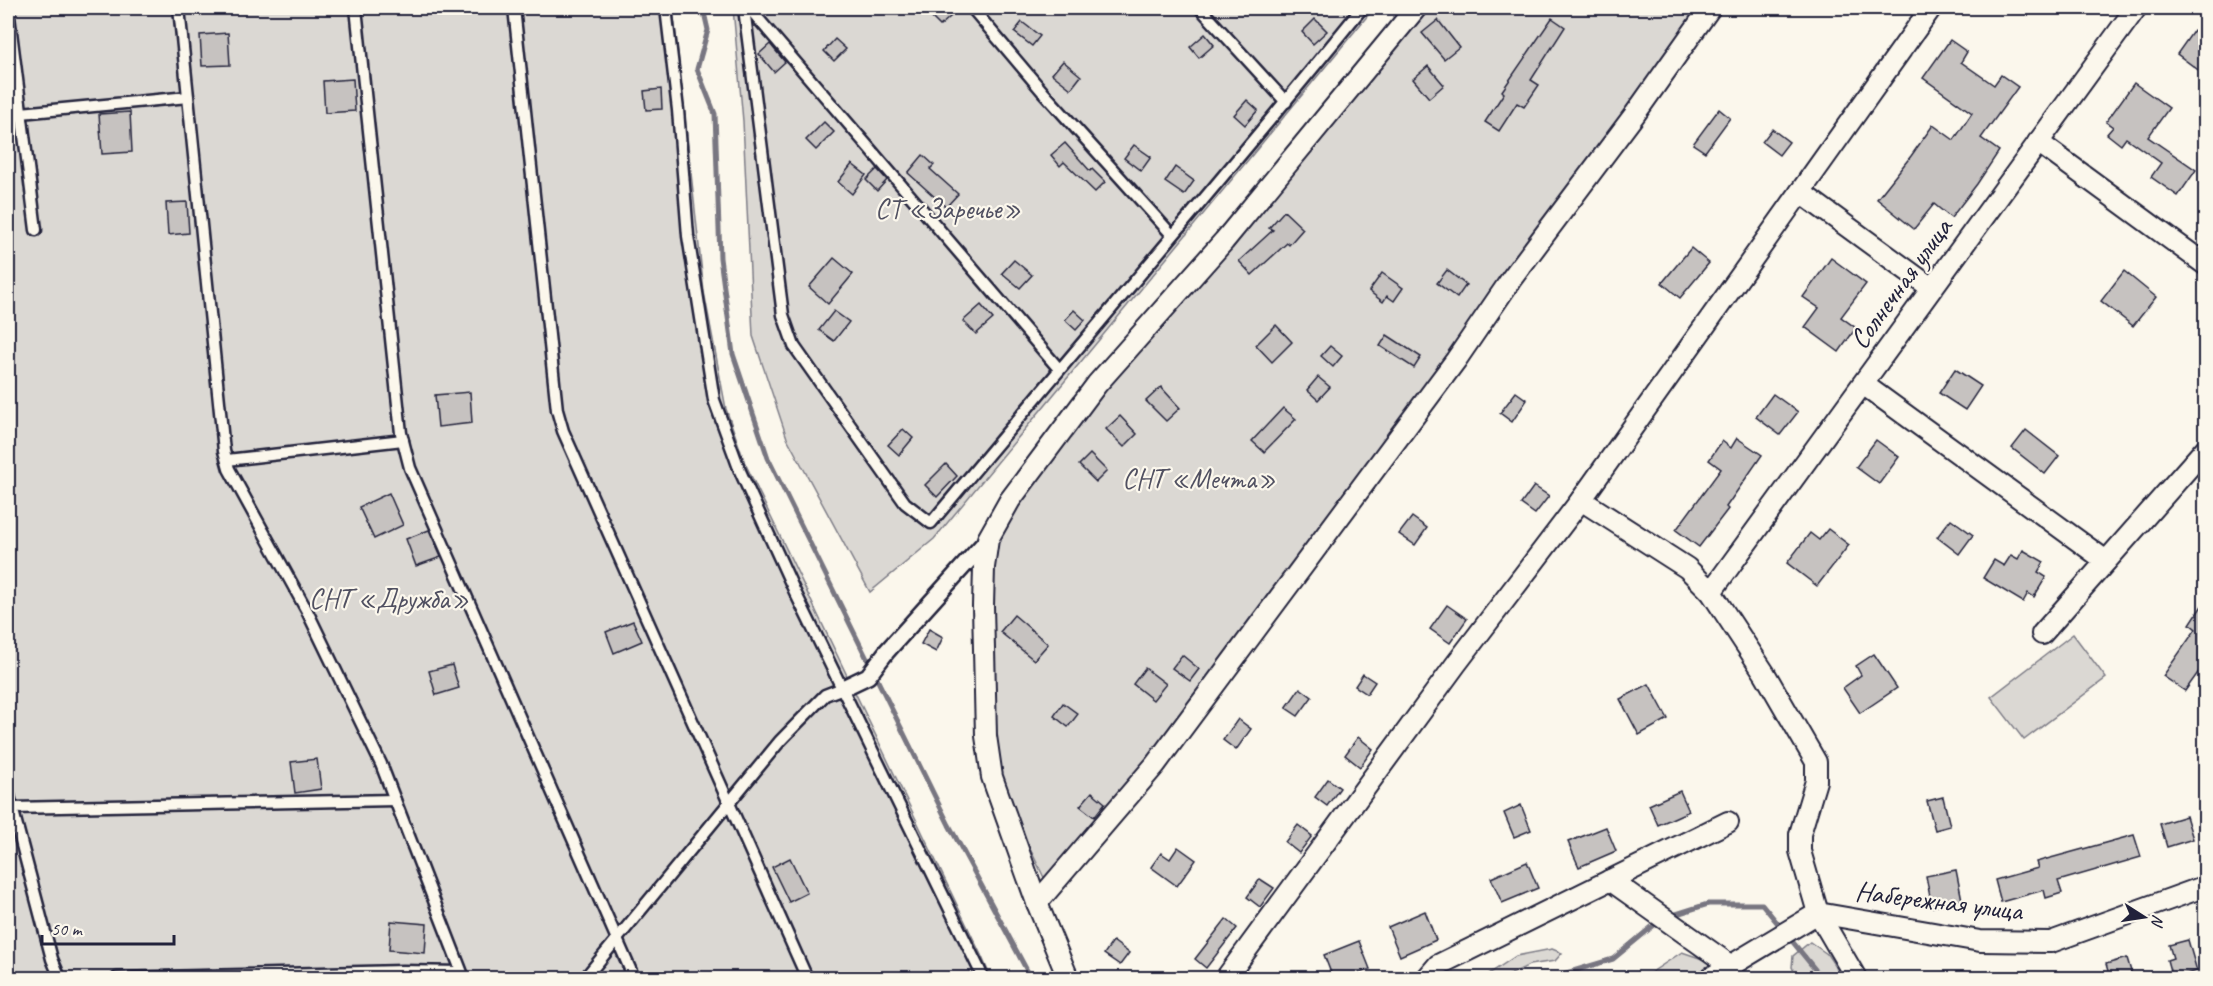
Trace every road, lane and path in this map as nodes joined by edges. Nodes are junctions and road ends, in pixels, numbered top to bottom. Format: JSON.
{"nodes":[{"id":1,"x":8,"y":8,"type":"edge"},
{"id":2,"x":178,"y":8,"type":"edge"},
{"id":3,"x":356,"y":8,"type":"edge"},
{"id":4,"x":514,"y":8,"type":"edge"},
{"id":5,"x":666,"y":8,"type":"edge"},
{"id":6,"x":744,"y":8,"type":"edge"},
{"id":7,"x":749,"y":8,"type":"edge"},
{"id":8,"x":972,"y":8,"type":"edge"},
{"id":9,"x":1200,"y":8,"type":"edge"},
{"id":10,"x":1362,"y":8,"type":"edge"},
{"id":11,"x":1416,"y":8,"type":"edge"},
{"id":12,"x":1710,"y":8,"type":"edge"},
{"id":13,"x":1930,"y":8,"type":"edge"},
{"id":14,"x":2136,"y":8,"type":"edge"},
{"id":15,"x":188,"y":97,"type":"junction"},
{"id":16,"x":1286,"y":102,"type":"junction"},
{"id":17,"x":21,"y":113,"type":"junction"},
{"id":18,"x":2038,"y":142,"type":"junction"},
{"id":19,"x":1800,"y":192,"type":"junction"},
{"id":20,"x":36,"y":230,"type":"dead end"},
{"id":21,"x":1172,"y":235,"type":"junction"},
{"id":22,"x":2205,"y":265,"type":"edge"},
{"id":23,"x":1930,"y":288,"type":"junction"},
{"id":24,"x":1059,"y":369,"type":"junction"},
{"id":25,"x":1863,"y":384,"type":"junction"},
{"id":26,"x":403,"y":440,"type":"junction"},
{"id":27,"x":2205,"y":448,"type":"edge"},
{"id":28,"x":227,"y":460,"type":"junction"},
{"id":29,"x":1581,"y":500,"type":"junction"},
{"id":30,"x":988,"y":539,"type":"junction"},
{"id":31,"x":2106,"y":561,"type":"junction"},
{"id":32,"x":1711,"y":592,"type":"junction"},
{"id":33,"x":2042,"y":634,"type":"dead end"},
{"id":34,"x":843,"y":688,"type":"junction"},
{"id":35,"x":8,"y":792,"type":"edge"},
{"id":36,"x":394,"y":800,"type":"junction"},
{"id":37,"x":729,"y":801,"type":"junction"},
{"id":38,"x":12,"y":808,"type":"junction"},
{"id":39,"x":1728,"y":822,"type":"dead end"},
{"id":40,"x":1610,"y":880,"type":"junction"},
{"id":41,"x":2205,"y":886,"type":"edge"},
{"id":42,"x":1037,"y":903,"type":"junction"},
{"id":43,"x":1818,"y":913,"type":"junction"},
{"id":44,"x":617,"y":938,"type":"junction"},
{"id":45,"x":1731,"y":966,"type":"junction"},
{"id":46,"x":463,"y":975,"type":"edge"},
{"id":47,"x":60,"y":978,"type":"edge"},
{"id":48,"x":117,"y":978,"type":"edge"},
{"id":49,"x":585,"y":978,"type":"edge"},
{"id":50,"x":634,"y":978,"type":"edge"},
{"id":51,"x":807,"y":978,"type":"edge"},
{"id":52,"x":982,"y":978,"type":"edge"},
{"id":53,"x":1068,"y":978,"type":"edge"},
{"id":54,"x":1226,"y":978,"type":"edge"},
{"id":55,"x":1427,"y":978,"type":"edge"},
{"id":56,"x":1710,"y":978,"type":"edge"},
{"id":57,"x":1856,"y":978,"type":"edge"}],
"edges":[{"from":1,"to":17,"type":"lane"},
{"from":2,"to":15,"type":"lane"},
{"from":3,"to":26,"type":"lane"},
{"from":4,"to":37,"type":"lane"},
{"from":5,"to":34,"type":"lane"},
{"from":6,"to":24,"type":"lane"},
{"from":7,"to":24,"type":"lane"},
{"from":8,"to":21,"type":"lane"},
{"from":9,"to":16,"type":"lane"},
{"from":10,"to":16,"type":"lane"},
{"from":11,"to":30,"type":"street"},
{"from":12,"to":42,"type":"street"},
{"from":13,"to":19,"type":"street"},
{"from":14,"to":18,"type":"street","name":"Солнечная улица"},
{"from":15,"to":17,"type":"lane"},
{"from":15,"to":28,"type":"lane"},
{"from":16,"to":21,"type":"lane"},
{"from":17,"to":20,"type":"lane"},
{"from":18,"to":22,"type":"street"},
{"from":18,"to":23,"type":"street","name":"Солнечная улица"},
{"from":19,"to":23,"type":"street"},
{"from":19,"to":29,"type":"street"},
{"from":21,"to":24,"type":"lane"},
{"from":23,"to":25,"type":"street","name":"Солнечная улица"},
{"from":25,"to":31,"type":"street"},
{"from":25,"to":32,"type":"street","name":"Солнечная улица"},
{"from":26,"to":28,"type":"lane"},
{"from":26,"to":44,"type":"lane"},
{"from":27,"to":31,"type":"street"},
{"from":28,"to":36,"type":"lane"},
{"from":29,"to":32,"type":"street"},
{"from":29,"to":54,"type":"street"},
{"from":30,"to":34,"type":"street"},
{"from":30,"to":42,"type":"street"},
{"from":31,"to":33,"type":"street"},
{"from":32,"to":43,"type":"street"},
{"from":34,"to":37,"type":"lane"},
{"from":34,"to":52,"type":"lane"},
{"from":35,"to":38,"type":"lane"},
{"from":36,"to":38,"type":"lane"},
{"from":36,"to":46,"type":"lane"},
{"from":37,"to":44,"type":"lane"},
{"from":37,"to":51,"type":"lane"},
{"from":38,"to":47,"type":"lane"},
{"from":39,"to":40,"type":"street"},
{"from":40,"to":45,"type":"street"},
{"from":40,"to":55,"type":"street"},
{"from":41,"to":43,"type":"street","name":"Набережная улица"},
{"from":42,"to":53,"type":"street"},
{"from":43,"to":45,"type":"street","name":"Набережная улица"},
{"from":43,"to":57,"type":"street"},
{"from":44,"to":49,"type":"lane"},
{"from":44,"to":50,"type":"lane"},
{"from":45,"to":56,"type":"street","name":"Набережная улица"},
{"from":46,"to":48,"type":"lane"}]}
